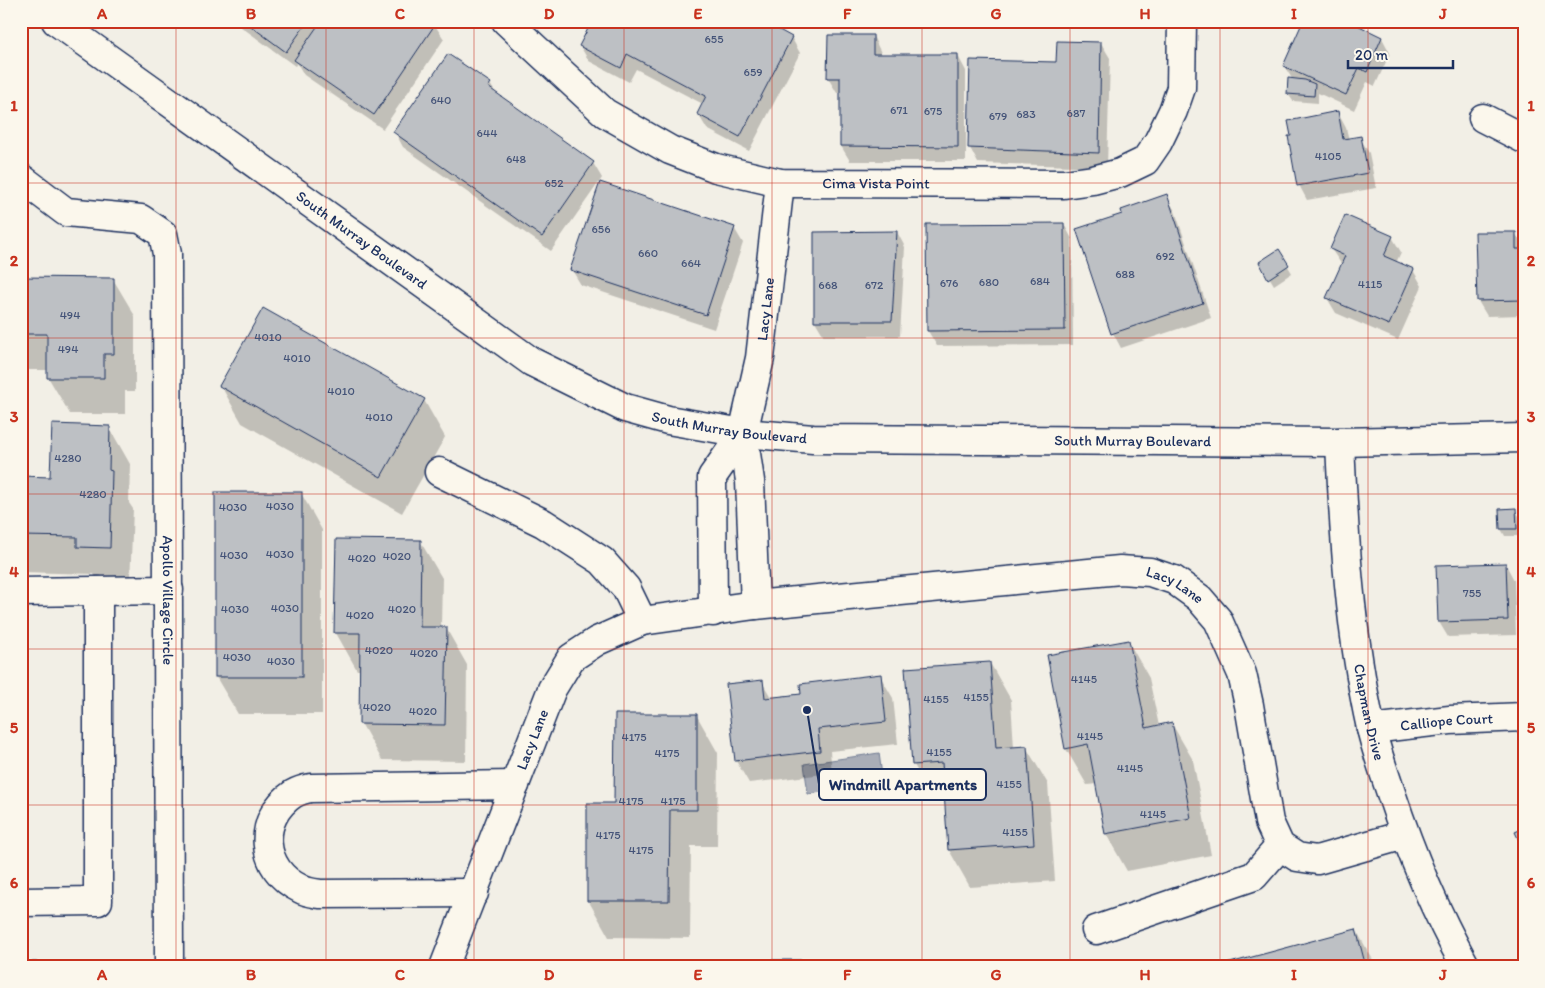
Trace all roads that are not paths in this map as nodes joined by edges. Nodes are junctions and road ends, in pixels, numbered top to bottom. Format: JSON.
{"nodes":[{"id":1,"x":56,"y":21,"type":"edge"},
{"id":2,"x":506,"y":21,"type":"edge"},
{"id":3,"x":1182,"y":21,"type":"edge"},
{"id":4,"x":1483,"y":118,"type":"dead end"},
{"id":5,"x":1524,"y":139,"type":"edge"},
{"id":6,"x":21,"y":178,"type":"edge"},
{"id":7,"x":780,"y":183,"type":"junction"},
{"id":8,"x":743,"y":433,"type":"junction"},
{"id":9,"x":1524,"y":438,"type":"edge"},
{"id":10,"x":1340,"y":442,"type":"junction"},
{"id":11,"x":439,"y":472,"type":"dead end"},
{"id":12,"x":169,"y":590,"type":"junction"},
{"id":13,"x":98,"y":591,"type":"junction"},
{"id":14,"x":21,"y":592,"type":"edge"},
{"id":15,"x":755,"y":605,"type":"junction"},
{"id":16,"x":713,"y":612,"type":"junction"},
{"id":17,"x":642,"y":621,"type":"junction"},
{"id":18,"x":1524,"y":717,"type":"edge"},
{"id":19,"x":1371,"y":729,"type":"junction"},
{"id":20,"x":515,"y":785,"type":"junction"},
{"id":21,"x":1404,"y":835,"type":"junction"},
{"id":22,"x":1280,"y":846,"type":"junction"},
{"id":23,"x":474,"y":893,"type":"junction"},
{"id":24,"x":21,"y":902,"type":"edge"},
{"id":25,"x":1096,"y":930,"type":"dead end"},
{"id":26,"x":169,"y":967,"type":"edge"},
{"id":27,"x":444,"y":967,"type":"edge"},
{"id":28,"x":1466,"y":967,"type":"edge"}],
"edges":[{"from":1,"to":8,"type":"street","name":"South Murray Boulevard"},
{"from":2,"to":7,"type":"street","name":"Cima Vista Point"},
{"from":3,"to":7,"type":"street","name":"Cima Vista Point"},
{"from":4,"to":5,"type":"street"},
{"from":6,"to":12,"type":"street","name":"Apollo Village Circle"},
{"from":7,"to":8,"type":"street","name":"Lacy Lane"},
{"from":8,"to":10,"type":"street","name":"South Murray Boulevard"},
{"from":8,"to":15,"type":"street","name":"Lacy Lane"},
{"from":8,"to":16,"type":"street","name":"Lacy Lane"},
{"from":9,"to":10,"type":"street","name":"South Murray Boulevard"},
{"from":10,"to":19,"type":"street","name":"Chapman Drive"},
{"from":11,"to":17,"type":"street"},
{"from":12,"to":13,"type":"street"},
{"from":12,"to":26,"type":"street","name":"Apollo Village Circle"},
{"from":13,"to":14,"type":"street"},
{"from":13,"to":24,"type":"street"},
{"from":15,"to":16,"type":"street","name":"Lacy Lane"},
{"from":15,"to":22,"type":"street","name":"Lacy Lane"},
{"from":16,"to":17,"type":"street","name":"Lacy Lane"},
{"from":17,"to":20,"type":"street","name":"Lacy Lane"},
{"from":18,"to":19,"type":"street","name":"Calliope Court"},
{"from":19,"to":21,"type":"street","name":"Chapman Drive"},
{"from":20,"to":23,"type":"street","name":"Lacy Lane"},
{"from":20,"to":23,"type":"street"},
{"from":21,"to":22,"type":"street"},
{"from":21,"to":28,"type":"street","name":"Chapman Drive"},
{"from":22,"to":25,"type":"street"},
{"from":23,"to":27,"type":"street","name":"Lacy Lane"}]}
